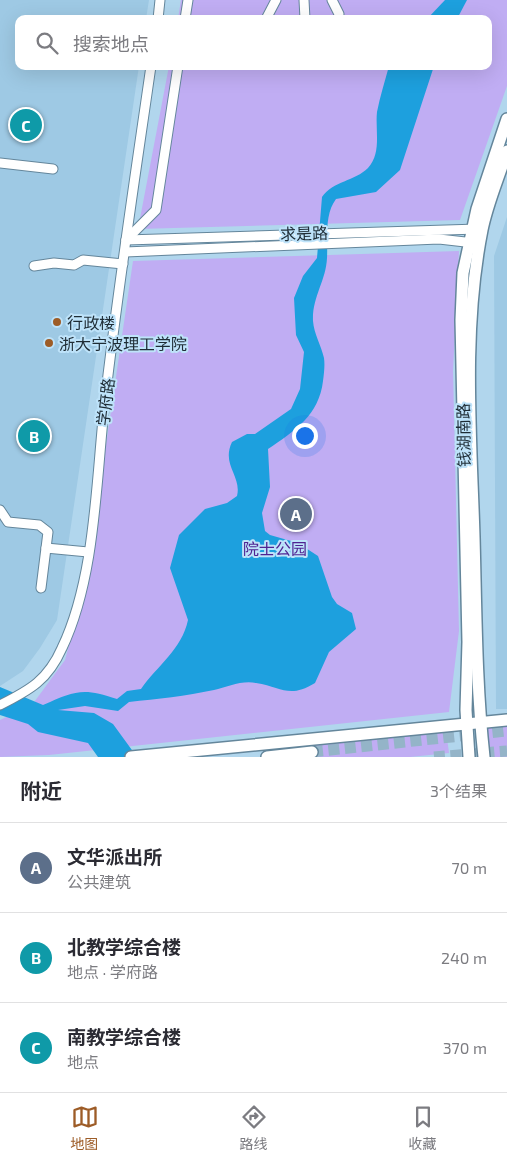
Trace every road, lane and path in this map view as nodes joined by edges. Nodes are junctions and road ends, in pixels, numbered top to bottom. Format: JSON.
{"nodes":[{"id":1,"x":160,"y":0,"type":"edge"},
{"id":2,"x":188,"y":0,"type":"edge"},
{"id":3,"x":276,"y":0,"type":"edge"},
{"id":4,"x":304,"y":0,"type":"edge"},
{"id":5,"x":332,"y":0,"type":"edge"},
{"id":6,"x":158,"y":15,"type":"edge"},
{"id":7,"x":186,"y":15,"type":"edge"},
{"id":8,"x":268,"y":15,"type":"edge"},
{"id":9,"x":305,"y":15,"type":"edge"},
{"id":10,"x":339,"y":15,"type":"edge"},
{"id":11,"x":150,"y":70,"type":"edge"},
{"id":12,"x":177,"y":70,"type":"edge"},
{"id":13,"x":507,"y":120,"type":"edge"},
{"id":14,"x":507,"y":151,"type":"edge"},
{"id":15,"x":0,"y":163,"type":"edge"},
{"id":16,"x":53,"y":169,"type":"dead end"},
{"id":17,"x":477,"y":229,"type":"junction"},
{"id":18,"x":126,"y":240,"type":"junction"},
{"id":19,"x":474,"y":243,"type":"junction"},
{"id":20,"x":125,"y":252,"type":"junction"},
{"id":21,"x":123,"y":264,"type":"junction"},
{"id":22,"x":34,"y":266,"type":"dead end"},
{"id":23,"x":0,"y":510,"type":"edge"},
{"id":24,"x":46,"y":548,"type":"junction"},
{"id":25,"x":88,"y":552,"type":"junction"},
{"id":26,"x":41,"y":588,"type":"dead end"},
{"id":27,"x":0,"y":705,"type":"edge"},
{"id":28,"x":507,"y":720,"type":"edge"},
{"id":29,"x":481,"y":722,"type":"junction"},
{"id":30,"x":467,"y":724,"type":"junction"},
{"id":31,"x":312,"y":752,"type":"dead end"},
{"id":32,"x":136,"y":756,"type":"edge"},
{"id":33,"x":267,"y":757,"type":"edge"},
{"id":34,"x":469,"y":757,"type":"edge"},
{"id":35,"x":484,"y":757,"type":"edge"}],
"edges":[{"from":1,"to":6,"type":"street"},
{"from":2,"to":7,"type":"street"},
{"from":3,"to":8,"type":"street"},
{"from":4,"to":9,"type":"street"},
{"from":5,"to":10,"type":"street"},
{"from":11,"to":18,"type":"street","name":"学府路"},
{"from":12,"to":18,"type":"street"},
{"from":13,"to":17,"type":"main road","name":"钱湖南路"},
{"from":14,"to":17,"type":"main road","name":"钱湖南路"},
{"from":15,"to":16,"type":"street"},
{"from":17,"to":18,"type":"street","name":"求是路"},
{"from":17,"to":19,"type":"main road","name":"钱湖南路"},
{"from":18,"to":20,"type":"street","name":"学府路"},
{"from":19,"to":20,"type":"street","name":"求是路"},
{"from":19,"to":29,"type":"main road","name":"钱湖南路"},
{"from":19,"to":30,"type":"main road","name":"钱湖南路"},
{"from":20,"to":21,"type":"street","name":"学府路"},
{"from":21,"to":22,"type":"street"},
{"from":21,"to":25,"type":"street","name":"学府路"},
{"from":23,"to":24,"type":"street"},
{"from":24,"to":25,"type":"street"},
{"from":24,"to":26,"type":"street"},
{"from":25,"to":27,"type":"street","name":"学府路"},
{"from":28,"to":29,"type":"main road"},
{"from":29,"to":30,"type":"main road"},
{"from":29,"to":35,"type":"main road","name":"钱湖南路"},
{"from":30,"to":32,"type":"main road"},
{"from":30,"to":34,"type":"main road","name":"钱湖南路"},
{"from":31,"to":33,"type":"main road"}]}
